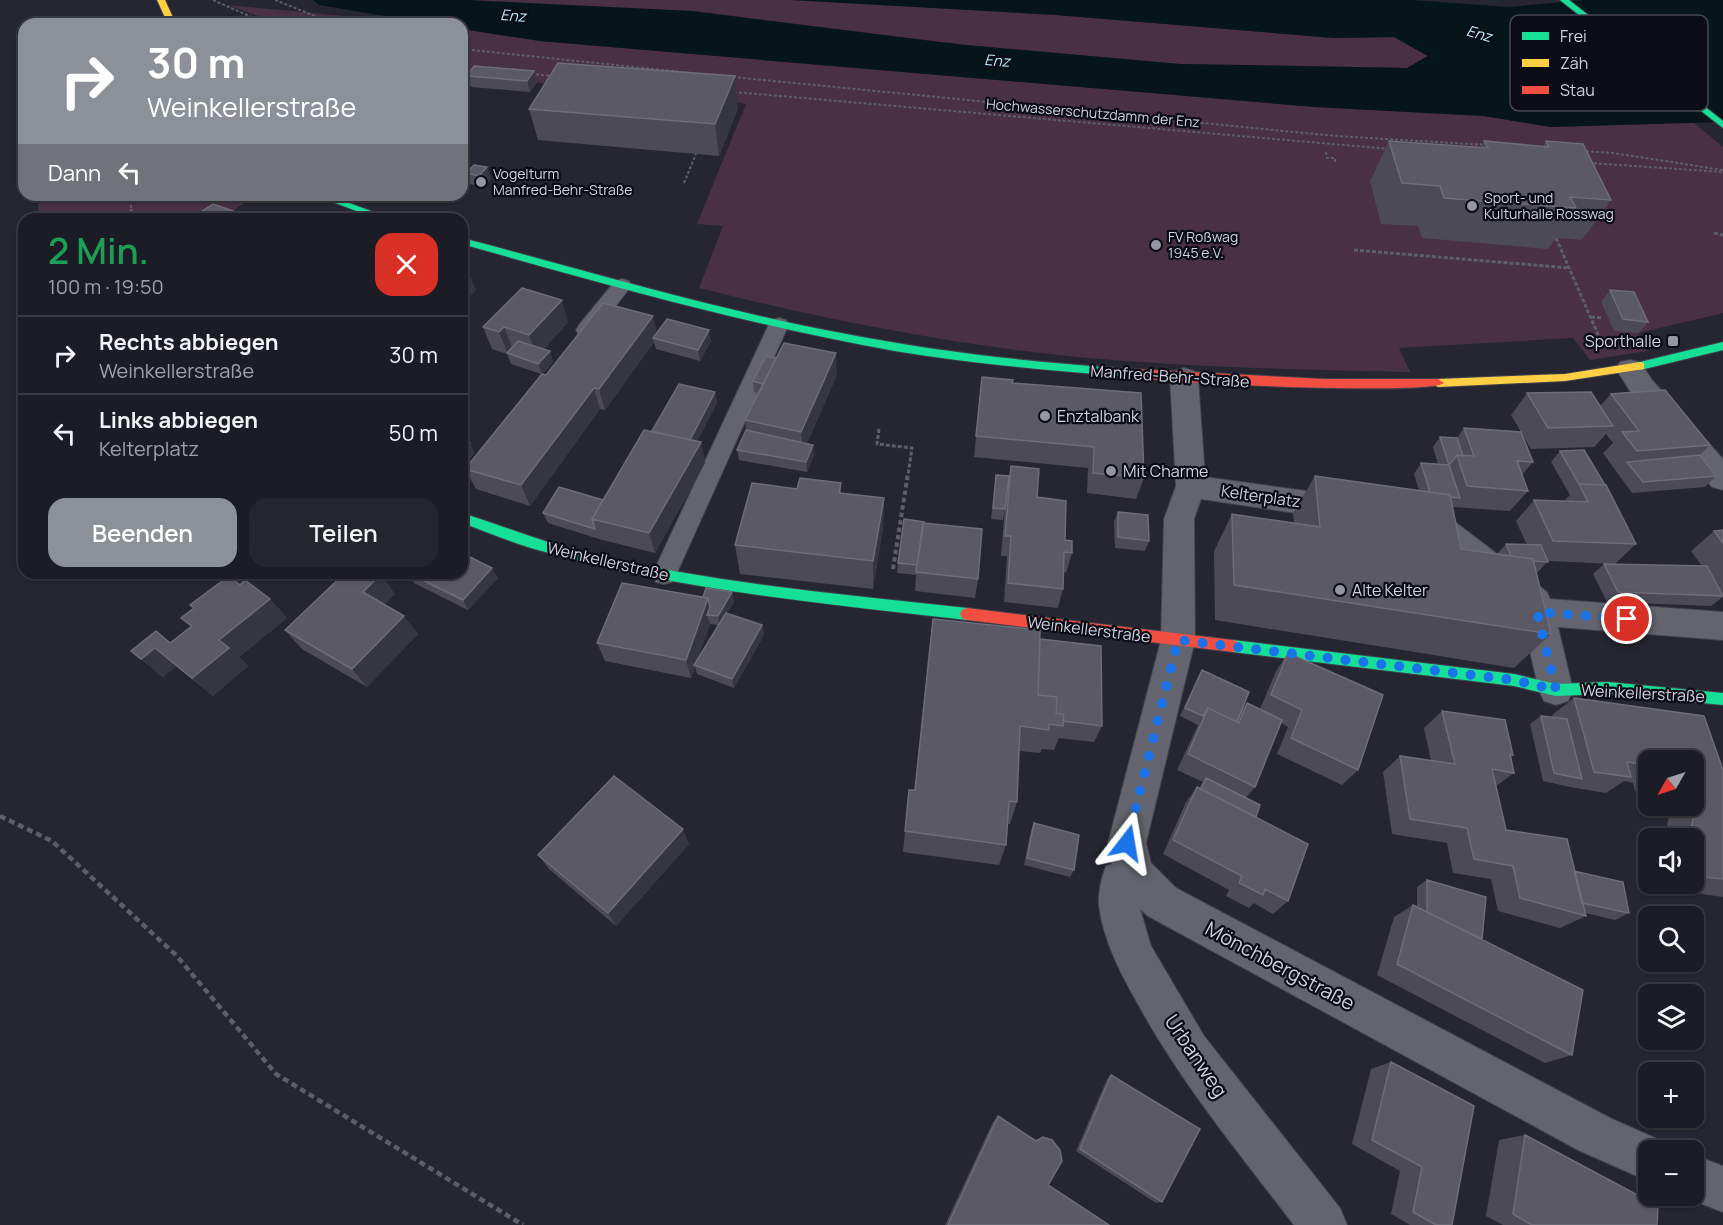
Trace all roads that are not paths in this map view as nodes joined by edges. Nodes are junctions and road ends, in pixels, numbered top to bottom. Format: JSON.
{"nodes":[{"id":1,"x":161,"y":0,"type":"edge"},
{"id":2,"x":1564,"y":0,"type":"edge"},
{"id":3,"x":1583,"y":15,"type":"edge"},
{"id":4,"x":169,"y":18,"type":"edge"},
{"id":5,"x":1705,"y":111,"type":"edge"},
{"id":6,"x":1723,"y":125,"type":"edge"},
{"id":7,"x":336,"y":201,"type":"edge"},
{"id":8,"x":370,"y":213,"type":"edge"},
{"id":9,"x":468,"y":243,"type":"edge"},
{"id":10,"x":622,"y":285,"type":"junction"},
{"id":11,"x":779,"y":324,"type":"junction"},
{"id":12,"x":576,"y":341,"type":"edge"},
{"id":13,"x":1723,"y":346,"type":"edge"},
{"id":14,"x":1629,"y":369,"type":"junction"},
{"id":15,"x":1184,"y":378,"type":"junction"},
{"id":16,"x":1723,"y":479,"type":"edge"},
{"id":17,"x":1191,"y":486,"type":"junction"},
{"id":18,"x":468,"y":520,"type":"edge"},
{"id":19,"x":664,"y":575,"type":"junction"},
{"id":20,"x":1537,"y":612,"type":"junction"},
{"id":21,"x":1723,"y":626,"type":"edge"},
{"id":22,"x":1178,"y":640,"type":"junction"},
{"id":23,"x":1556,"y":690,"type":"junction"},
{"id":24,"x":1723,"y":699,"type":"edge"},
{"id":25,"x":1135,"y":874,"type":"junction"},
{"id":26,"x":1638,"y":1154,"type":"edge"},
{"id":27,"x":1704,"y":1182,"type":"edge"},
{"id":28,"x":1723,"y":1189,"type":"edge"},
{"id":29,"x":1323,"y":1225,"type":"edge"}],
"edges":[{"from":1,"to":4,"type":"street"},
{"from":2,"to":3,"type":"street"},
{"from":5,"to":6,"type":"street"},
{"from":7,"to":8,"type":"street"},
{"from":9,"to":10,"type":"street","name":"Manfred-Behr-Straße"},
{"from":10,"to":11,"type":"street","name":"Manfred-Behr-Straße"},
{"from":10,"to":12,"type":"lane"},
{"from":11,"to":15,"type":"street","name":"Manfred-Behr-Straße"},
{"from":11,"to":19,"type":"lane"},
{"from":13,"to":14,"type":"street","name":"Manfred-Behr-Straße"},
{"from":14,"to":15,"type":"street","name":"Manfred-Behr-Straße"},
{"from":14,"to":16,"type":"street"},
{"from":15,"to":17,"type":"street"},
{"from":17,"to":20,"type":"street","name":"Kelterplatz"},
{"from":17,"to":22,"type":"street"},
{"from":18,"to":19,"type":"street","name":"Weinkellerstraße"},
{"from":19,"to":22,"type":"street","name":"Weinkellerstraße"},
{"from":20,"to":21,"type":"street"},
{"from":20,"to":23,"type":"street","name":"Kelterplatz"},
{"from":22,"to":23,"type":"street","name":"Weinkellerstraße"},
{"from":22,"to":25,"type":"street","name":"Mönchbergstraße"},
{"from":23,"to":24,"type":"street","name":"Weinkellerstraße"},
{"from":25,"to":26,"type":"street","name":"Mönchbergstraße"},
{"from":25,"to":29,"type":"street","name":"Urbanweg"},
{"from":27,"to":28,"type":"street"}]}
